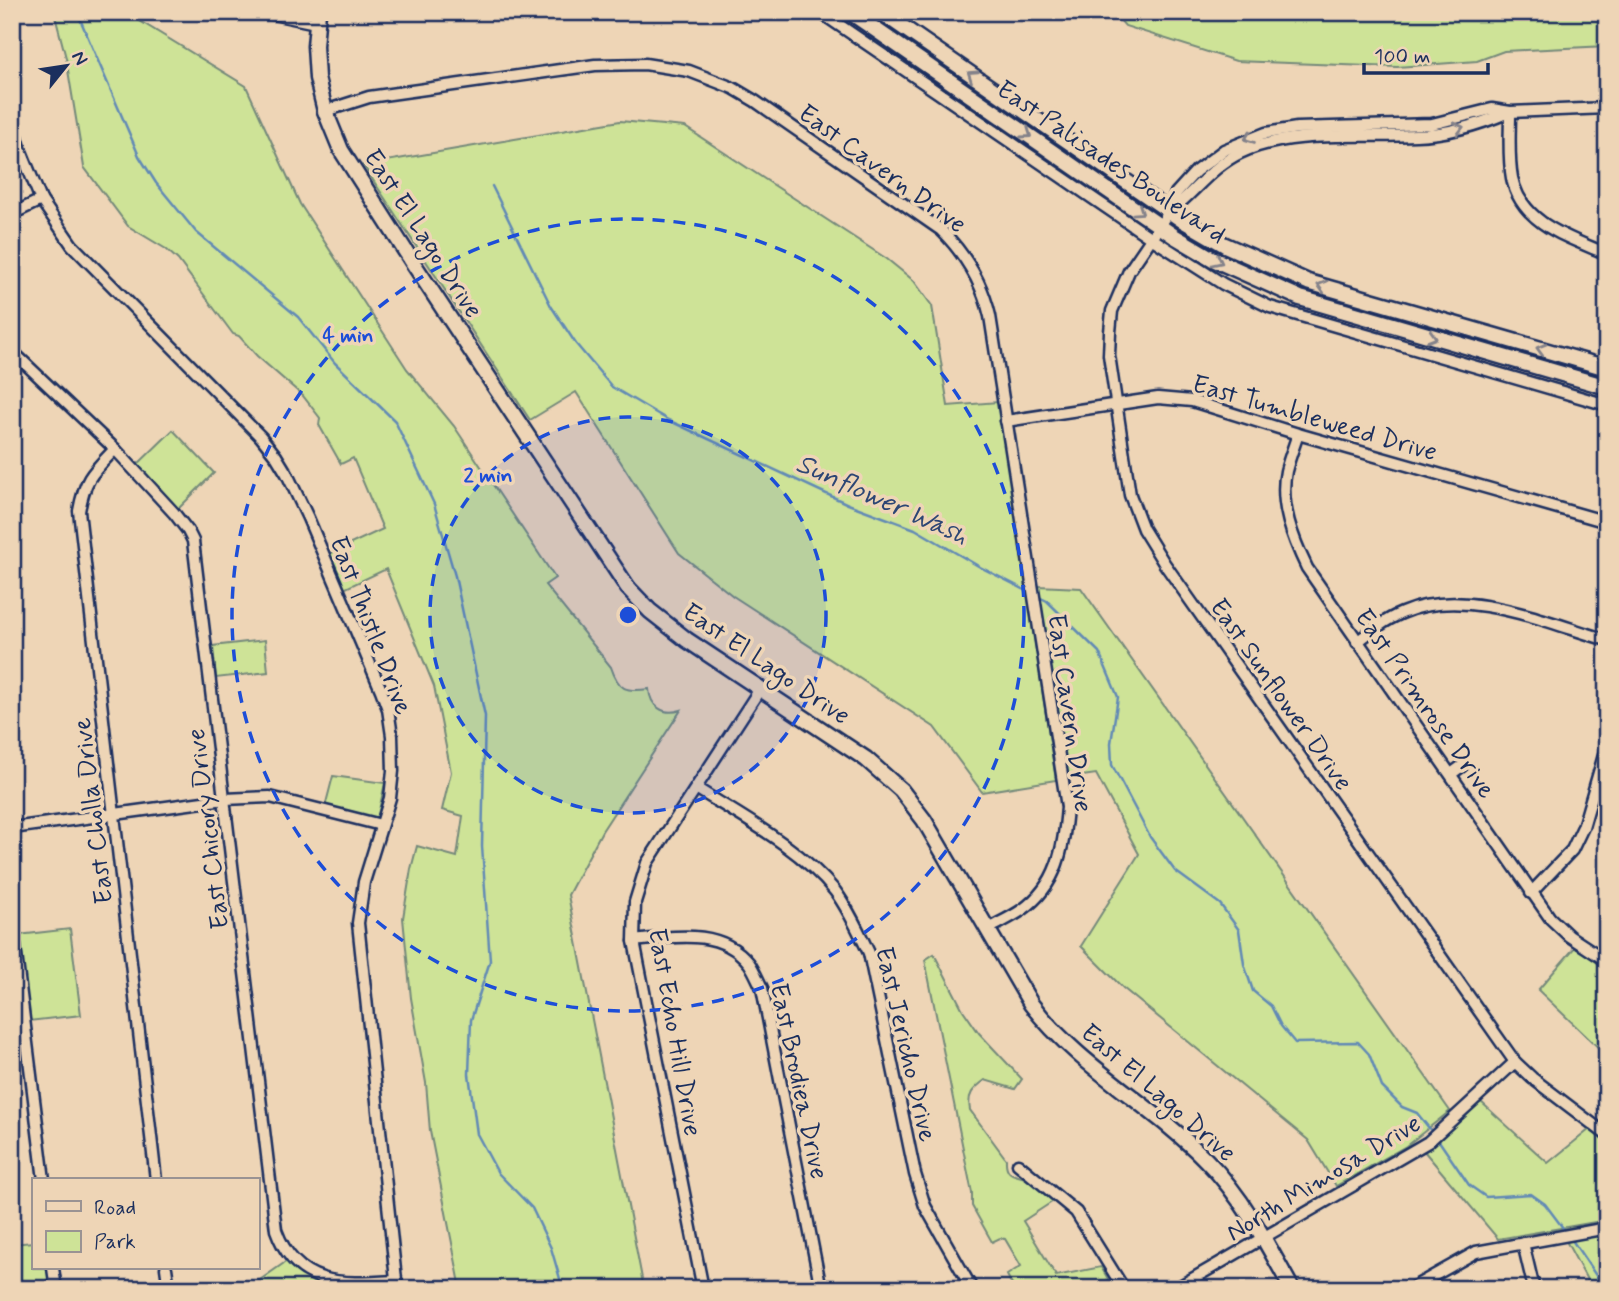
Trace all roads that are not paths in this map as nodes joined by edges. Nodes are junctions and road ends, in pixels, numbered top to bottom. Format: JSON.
{"nodes":[{"id":1,"x":263,"y":12,"type":"edge"},
{"id":2,"x":820,"y":12,"type":"edge"},
{"id":3,"x":849,"y":12,"type":"edge"},
{"id":4,"x":881,"y":12,"type":"edge"},
{"id":5,"x":317,"y":18,"type":"edge"},
{"id":6,"x":1607,"y":108,"type":"edge"},
{"id":7,"x":325,"y":111,"type":"junction"},
{"id":8,"x":1510,"y":112,"type":"junction"},
{"id":9,"x":12,"y":119,"type":"edge"},
{"id":10,"x":41,"y":200,"type":"junction"},
{"id":11,"x":1170,"y":211,"type":"junction"},
{"id":12,"x":12,"y":214,"type":"edge"},
{"id":13,"x":1160,"y":225,"type":"junction"},
{"id":14,"x":1151,"y":238,"type":"junction"},
{"id":15,"x":1607,"y":254,"type":"edge"},
{"id":16,"x":12,"y":351,"type":"edge"},
{"id":17,"x":1607,"y":368,"type":"edge"},
{"id":18,"x":1607,"y":387,"type":"edge"},
{"id":19,"x":1117,"y":403,"type":"junction"},
{"id":20,"x":1607,"y":405,"type":"edge"},
{"id":21,"x":1006,"y":421,"type":"junction"},
{"id":22,"x":1298,"y":434,"type":"junction"},
{"id":23,"x":115,"y":449,"type":"junction"},
{"id":24,"x":1607,"y":522,"type":"edge"},
{"id":25,"x":1607,"y":640,"type":"edge"},
{"id":26,"x":1357,"y":642,"type":"junction"},
{"id":27,"x":760,"y":689,"type":"junction"},
{"id":28,"x":1607,"y":745,"type":"edge"},
{"id":29,"x":1462,"y":766,"type":"dead end"},
{"id":30,"x":1451,"y":774,"type":"junction"},
{"id":31,"x":696,"y":788,"type":"junction"},
{"id":32,"x":225,"y":799,"type":"junction"},
{"id":33,"x":113,"y":814,"type":"junction"},
{"id":34,"x":381,"y":825,"type":"junction"},
{"id":35,"x":12,"y":828,"type":"edge"},
{"id":36,"x":1531,"y":893,"type":"junction"},
{"id":37,"x":12,"y":922,"type":"edge"},
{"id":38,"x":988,"y":929,"type":"junction"},
{"id":39,"x":634,"y":941,"type":"junction"},
{"id":40,"x":1607,"y":961,"type":"edge"},
{"id":41,"x":1515,"y":1062,"type":"junction"},
{"id":42,"x":1607,"y":1135,"type":"edge"},
{"id":43,"x":1018,"y":1164,"type":"dead end"},
{"id":44,"x":44,"y":1178,"type":"edge"},
{"id":45,"x":156,"y":1178,"type":"edge"},
{"id":46,"x":1607,"y":1228,"type":"edge"},
{"id":47,"x":1262,"y":1236,"type":"junction"},
{"id":48,"x":1523,"y":1242,"type":"junction"},
{"id":49,"x":53,"y":1270,"type":"edge"},
{"id":50,"x":166,"y":1270,"type":"edge"},
{"id":51,"x":397,"y":1285,"type":"edge"},
{"id":52,"x":56,"y":1289,"type":"edge"},
{"id":53,"x":169,"y":1289,"type":"edge"},
{"id":54,"x":703,"y":1289,"type":"edge"},
{"id":55,"x":821,"y":1289,"type":"edge"},
{"id":56,"x":972,"y":1289,"type":"edge"},
{"id":57,"x":1124,"y":1289,"type":"edge"},
{"id":58,"x":1175,"y":1289,"type":"edge"},
{"id":59,"x":1292,"y":1289,"type":"edge"},
{"id":60,"x":1410,"y":1289,"type":"edge"},
{"id":61,"x":1534,"y":1289,"type":"edge"}],
"edges":[{"from":1,"to":5,"type":"street"},
{"from":2,"to":14,"type":"street"},
{"from":3,"to":13,"type":"street","name":"East Palisades Boulevard","one_way":true},
{"from":11,"to":4,"type":"street","name":"East Palisades Boulevard","one_way":true},
{"from":5,"to":7,"type":"street","name":"East El Lago Drive"},
{"from":6,"to":8,"type":"street","name":"East Sunflower Drive"},
{"from":7,"to":21,"type":"street","name":"East Cavern Drive"},
{"from":7,"to":27,"type":"street","name":"East El Lago Drive"},
{"from":8,"to":11,"type":"street","name":"East Sunflower Drive"},
{"from":8,"to":15,"type":"street"},
{"from":9,"to":10,"type":"street","name":"East Thistle Drive"},
{"from":10,"to":12,"type":"street"},
{"from":10,"to":34,"type":"street","name":"East Thistle Drive"},
{"from":11,"to":13,"type":"street","name":"East Sunflower Drive"},
{"from":17,"to":11,"type":"street","name":"East Palisades Boulevard","one_way":true},
{"from":13,"to":14,"type":"street","name":"East Sunflower Drive"},
{"from":13,"to":18,"type":"street","name":"East Palisades Boulevard","one_way":true},
{"from":14,"to":19,"type":"street","name":"East Sunflower Drive"},
{"from":14,"to":20,"type":"street"},
{"from":16,"to":23,"type":"street","name":"East Chicory Drive"},
{"from":19,"to":21,"type":"street","name":"East Tumbleweed Drive"},
{"from":19,"to":22,"type":"street","name":"East Tumbleweed Drive"},
{"from":19,"to":41,"type":"street","name":"East Sunflower Drive"},
{"from":21,"to":38,"type":"street","name":"East Cavern Drive"},
{"from":22,"to":24,"type":"street","name":"East Tumbleweed Drive"},
{"from":22,"to":26,"type":"street","name":"East Primrose Drive"},
{"from":23,"to":32,"type":"street","name":"East Chicory Drive"},
{"from":23,"to":33,"type":"street","name":"East Cholla Drive"},
{"from":25,"to":26,"type":"street"},
{"from":26,"to":30,"type":"street","name":"East Primrose Drive"},
{"from":27,"to":31,"type":"street","name":"East Echo Hill Drive"},
{"from":27,"to":38,"type":"street","name":"East El Lago Drive"},
{"from":28,"to":36,"type":"street"},
{"from":29,"to":30,"type":"street"},
{"from":30,"to":36,"type":"street","name":"East Primrose Drive"},
{"from":31,"to":39,"type":"street","name":"East Echo Hill Drive"},
{"from":31,"to":56,"type":"street","name":"East Jericho Drive"},
{"from":32,"to":33,"type":"street"},
{"from":32,"to":34,"type":"street"},
{"from":32,"to":51,"type":"street","name":"East Chicory Drive"},
{"from":33,"to":35,"type":"street"},
{"from":33,"to":45,"type":"street","name":"East Cholla Drive"},
{"from":34,"to":51,"type":"street","name":"East Thistle Drive"},
{"from":36,"to":40,"type":"street","name":"East Primrose Drive"},
{"from":37,"to":44,"type":"street"},
{"from":38,"to":47,"type":"street","name":"East El Lago Drive"},
{"from":39,"to":54,"type":"street","name":"East Echo Hill Drive"},
{"from":39,"to":55,"type":"street","name":"East Brodiea Drive"},
{"from":41,"to":42,"type":"street","name":"East Sunflower Drive"},
{"from":41,"to":47,"type":"street","name":"North Mimosa Drive"},
{"from":43,"to":57,"type":"street"},
{"from":46,"to":48,"type":"street"},
{"from":47,"to":58,"type":"street","name":"North Mimosa Drive"},
{"from":47,"to":59,"type":"street","name":"East El Lago Drive"},
{"from":48,"to":60,"type":"street"},
{"from":48,"to":61,"type":"street"},
{"from":49,"to":52,"type":"street"},
{"from":50,"to":53,"type":"street"}]}
